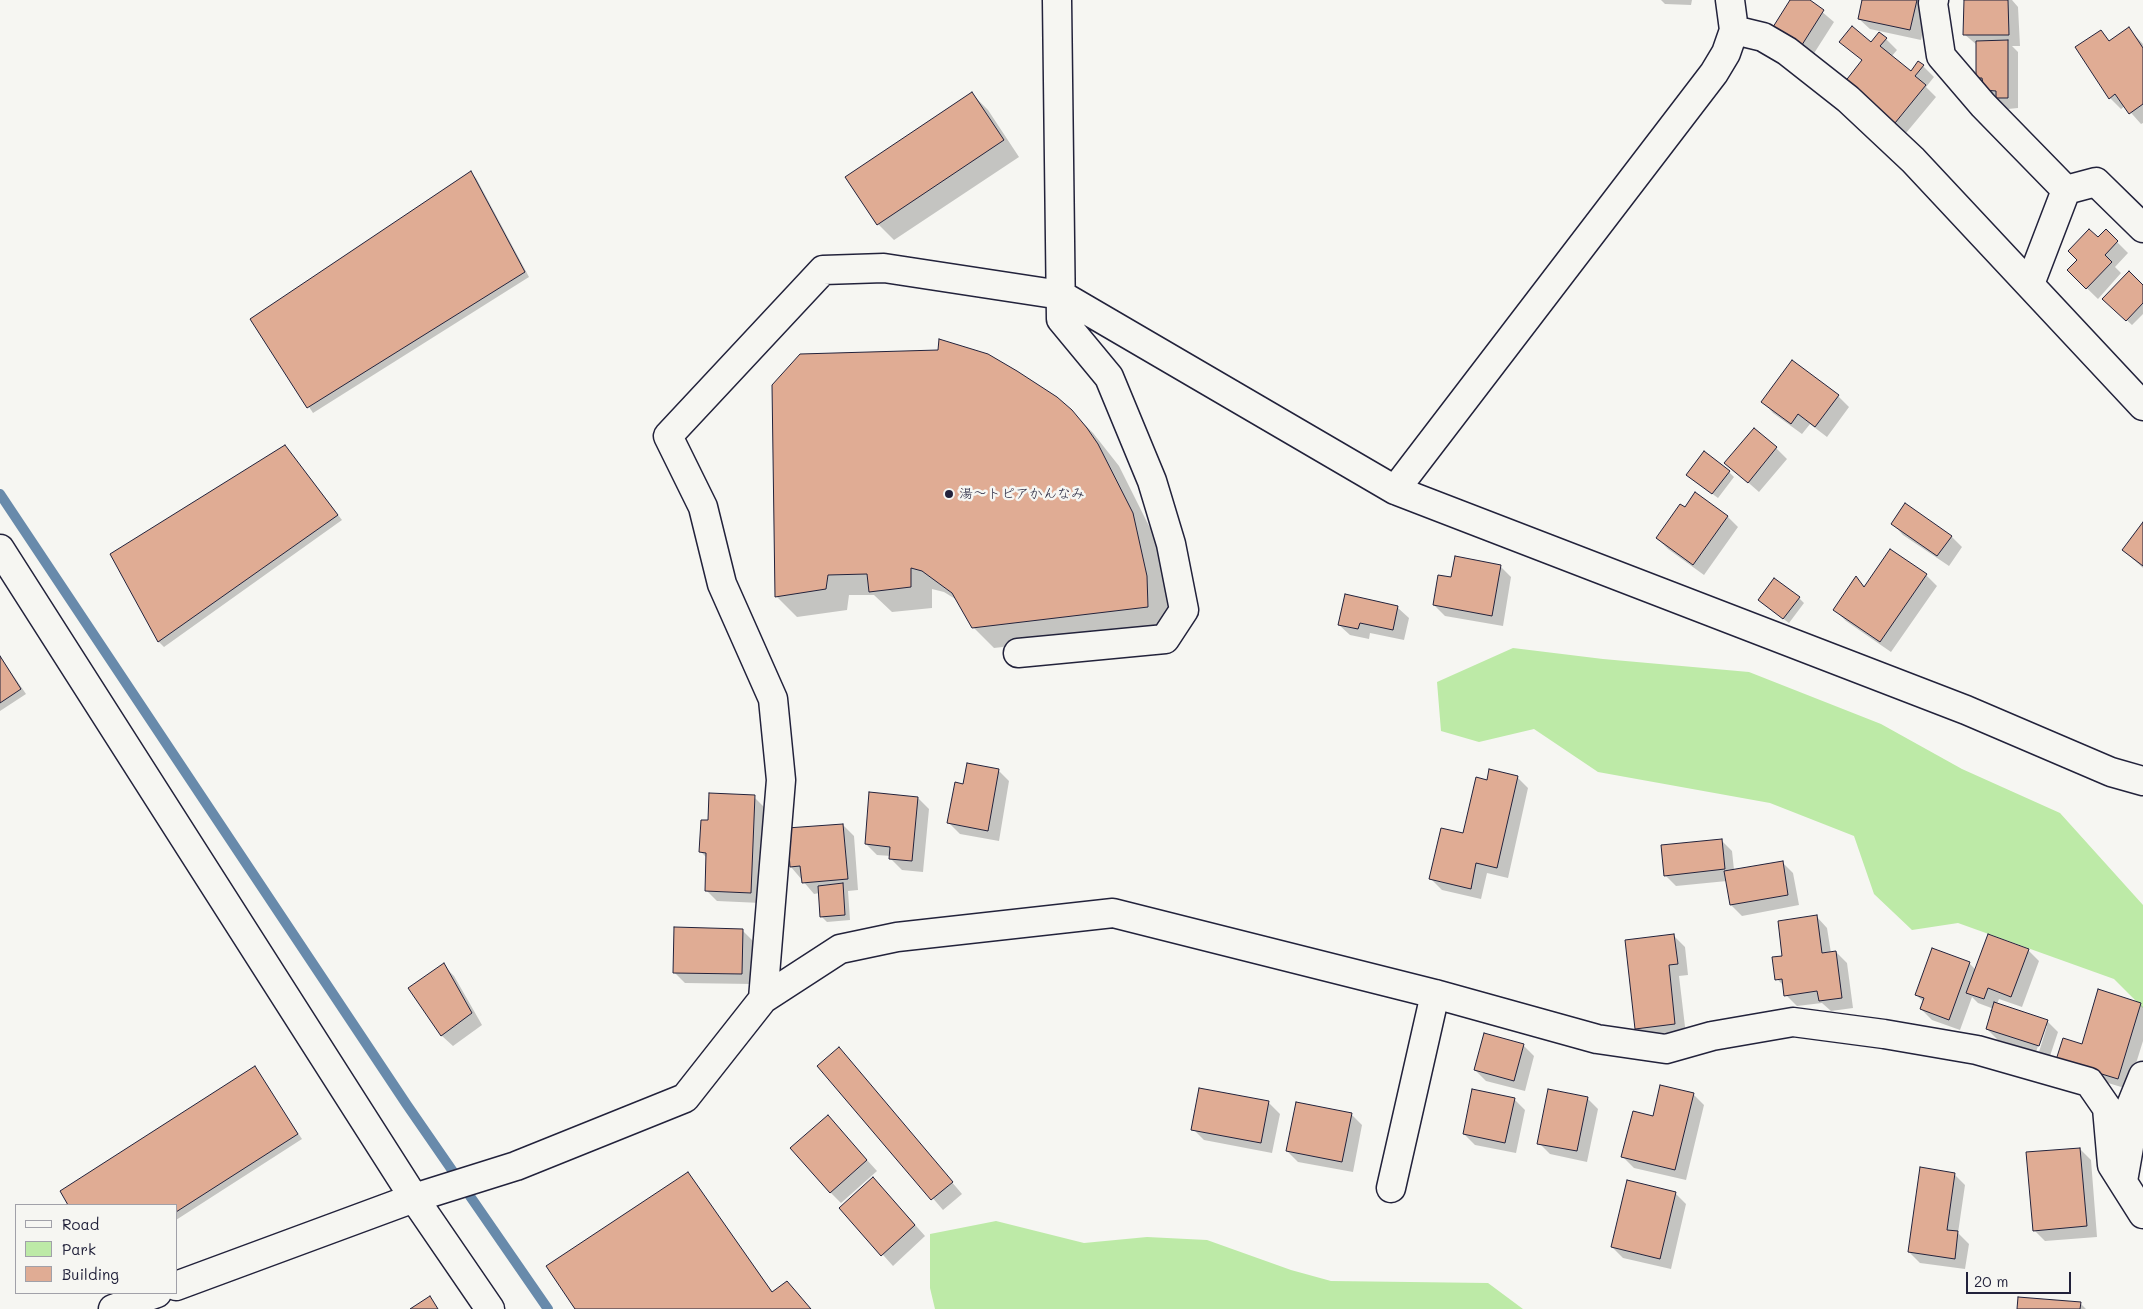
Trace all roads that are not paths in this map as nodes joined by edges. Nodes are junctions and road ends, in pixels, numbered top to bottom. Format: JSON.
{"nodes":[{"id":1,"x":1056,"y":0,"type":"edge"},
{"id":2,"x":1730,"y":0,"type":"edge"},
{"id":3,"x":1934,"y":0,"type":"edge"},
{"id":4,"x":1734,"y":30,"type":"junction"},
{"id":5,"x":2066,"y":190,"type":"junction"},
{"id":6,"x":2143,"y":228,"type":"edge"},
{"id":7,"x":2030,"y":284,"type":"junction"},
{"id":8,"x":1060,"y":295,"type":"junction"},
{"id":9,"x":2143,"y":406,"type":"edge"},
{"id":10,"x":1394,"y":490,"type":"junction"},
{"id":11,"x":0,"y":549,"type":"edge"},
{"id":12,"x":1018,"y":652,"type":"dead end"},
{"id":13,"x":2143,"y":781,"type":"edge"},
{"id":14,"x":1435,"y":994,"type":"junction"},
{"id":15,"x":763,"y":999,"type":"junction"},
{"id":16,"x":2143,"y":1076,"type":"edge"},
{"id":17,"x":2123,"y":1181,"type":"junction"},
{"id":18,"x":1391,"y":1188,"type":"dead end"},
{"id":19,"x":414,"y":1198,"type":"junction"},
{"id":20,"x":2143,"y":1214,"type":"edge"},
{"id":21,"x":178,"y":1285,"type":"edge"},
{"id":22,"x":154,"y":1294,"type":"edge"},
{"id":23,"x":113,"y":1309,"type":"edge"},
{"id":24,"x":490,"y":1309,"type":"edge"}],
"edges":[{"from":1,"to":8,"type":"street"},
{"from":2,"to":4,"type":"street"},
{"from":3,"to":5,"type":"street"},
{"from":4,"to":7,"type":"street"},
{"from":4,"to":10,"type":"street"},
{"from":5,"to":6,"type":"street"},
{"from":5,"to":7,"type":"street"},
{"from":7,"to":9,"type":"street"},
{"from":8,"to":10,"type":"street"},
{"from":8,"to":12,"type":"street"},
{"from":8,"to":15,"type":"street"},
{"from":10,"to":13,"type":"street"},
{"from":11,"to":19,"type":"street"},
{"from":14,"to":15,"type":"street"},
{"from":14,"to":17,"type":"street"},
{"from":14,"to":18,"type":"street"},
{"from":15,"to":19,"type":"street"},
{"from":16,"to":17,"type":"street"},
{"from":17,"to":20,"type":"street"},
{"from":19,"to":21,"type":"street"},
{"from":19,"to":24,"type":"street"},
{"from":22,"to":23,"type":"street"}]}
